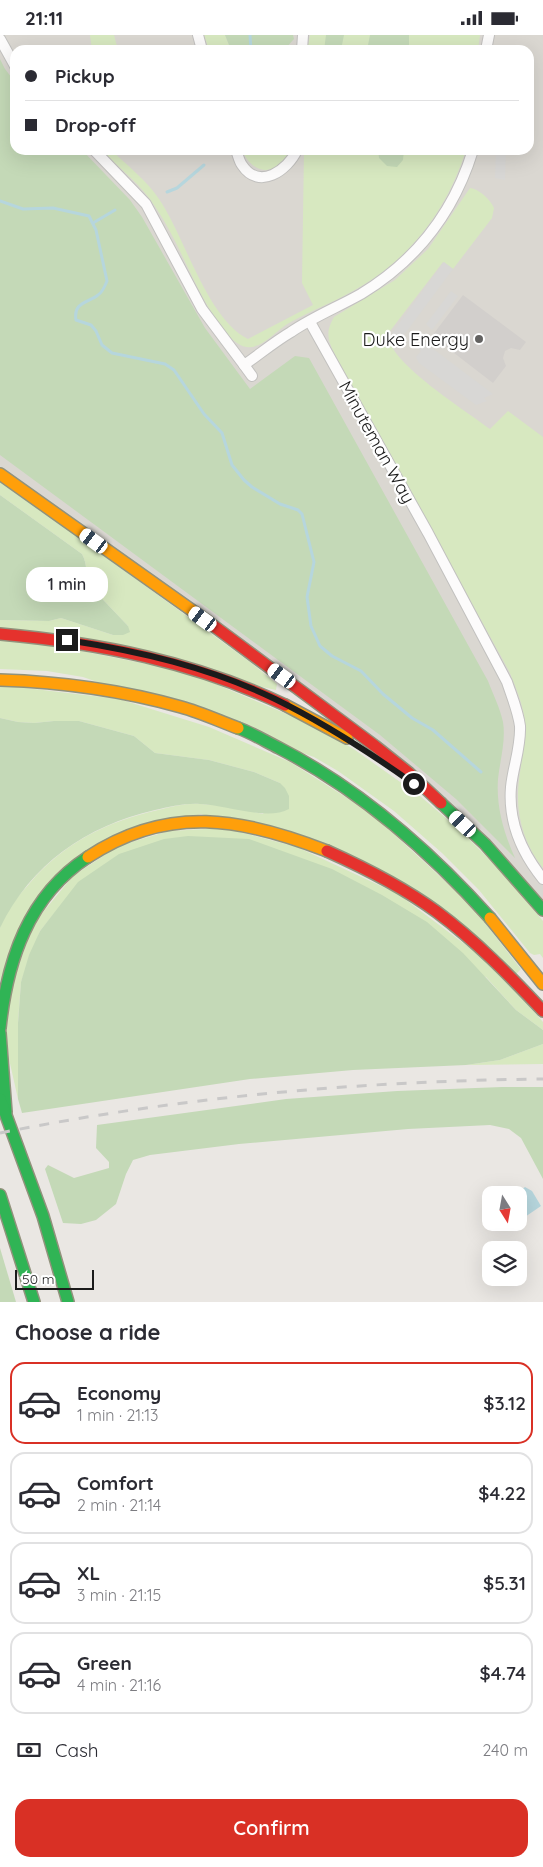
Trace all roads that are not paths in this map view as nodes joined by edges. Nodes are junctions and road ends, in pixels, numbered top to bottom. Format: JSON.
{"nodes":[{"id":1,"x":0,"y":39,"type":"edge"},
{"id":2,"x":10,"y":57,"type":"edge"},
{"id":3,"x":99,"y":155,"type":"edge"},
{"id":4,"x":238,"y":155,"type":"edge"},
{"id":5,"x":295,"y":155,"type":"edge"},
{"id":6,"x":472,"y":155,"type":"edge"},
{"id":7,"x":310,"y":321,"type":"junction"},
{"id":8,"x":244,"y":365,"type":"junction"},
{"id":9,"x":252,"y":376,"type":"dead end"},
{"id":10,"x":0,"y":474,"type":"edge"},
{"id":11,"x":0,"y":634,"type":"edge"},
{"id":12,"x":0,"y":680,"type":"edge"},
{"id":13,"x":441,"y":803,"type":"junction"},
{"id":14,"x":543,"y":879,"type":"edge"},
{"id":15,"x":543,"y":910,"type":"edge"},
{"id":16,"x":543,"y":984,"type":"edge"},
{"id":17,"x":543,"y":1011,"type":"edge"},
{"id":18,"x":0,"y":1029,"type":"edge"},
{"id":19,"x":0,"y":1033,"type":"edge"},
{"id":20,"x":0,"y":1099,"type":"edge"},
{"id":21,"x":7,"y":1118,"type":"junction"},
{"id":22,"x":0,"y":1195,"type":"edge"},
{"id":23,"x":34,"y":1302,"type":"edge"},
{"id":24,"x":68,"y":1302,"type":"edge"}],
"edges":[{"from":1,"to":2,"type":"street"},
{"from":3,"to":8,"type":"street"},
{"from":4,"to":5,"type":"street"},
{"from":6,"to":7,"type":"street"},
{"from":7,"to":8,"type":"street"},
{"from":7,"to":14,"type":"street","name":"Minuteman Way"},
{"from":8,"to":9,"type":"street"},
{"from":10,"to":13,"type":"main road"},
{"from":11,"to":13,"type":"main road"},
{"from":12,"to":16,"type":"main road"},
{"from":13,"to":15,"type":"main road"},
{"from":17,"to":18,"type":"main road"},
{"from":19,"to":21,"type":"main road"},
{"from":20,"to":21,"type":"main road"},
{"from":21,"to":24,"type":"main road"},
{"from":22,"to":23,"type":"main road"}]}
